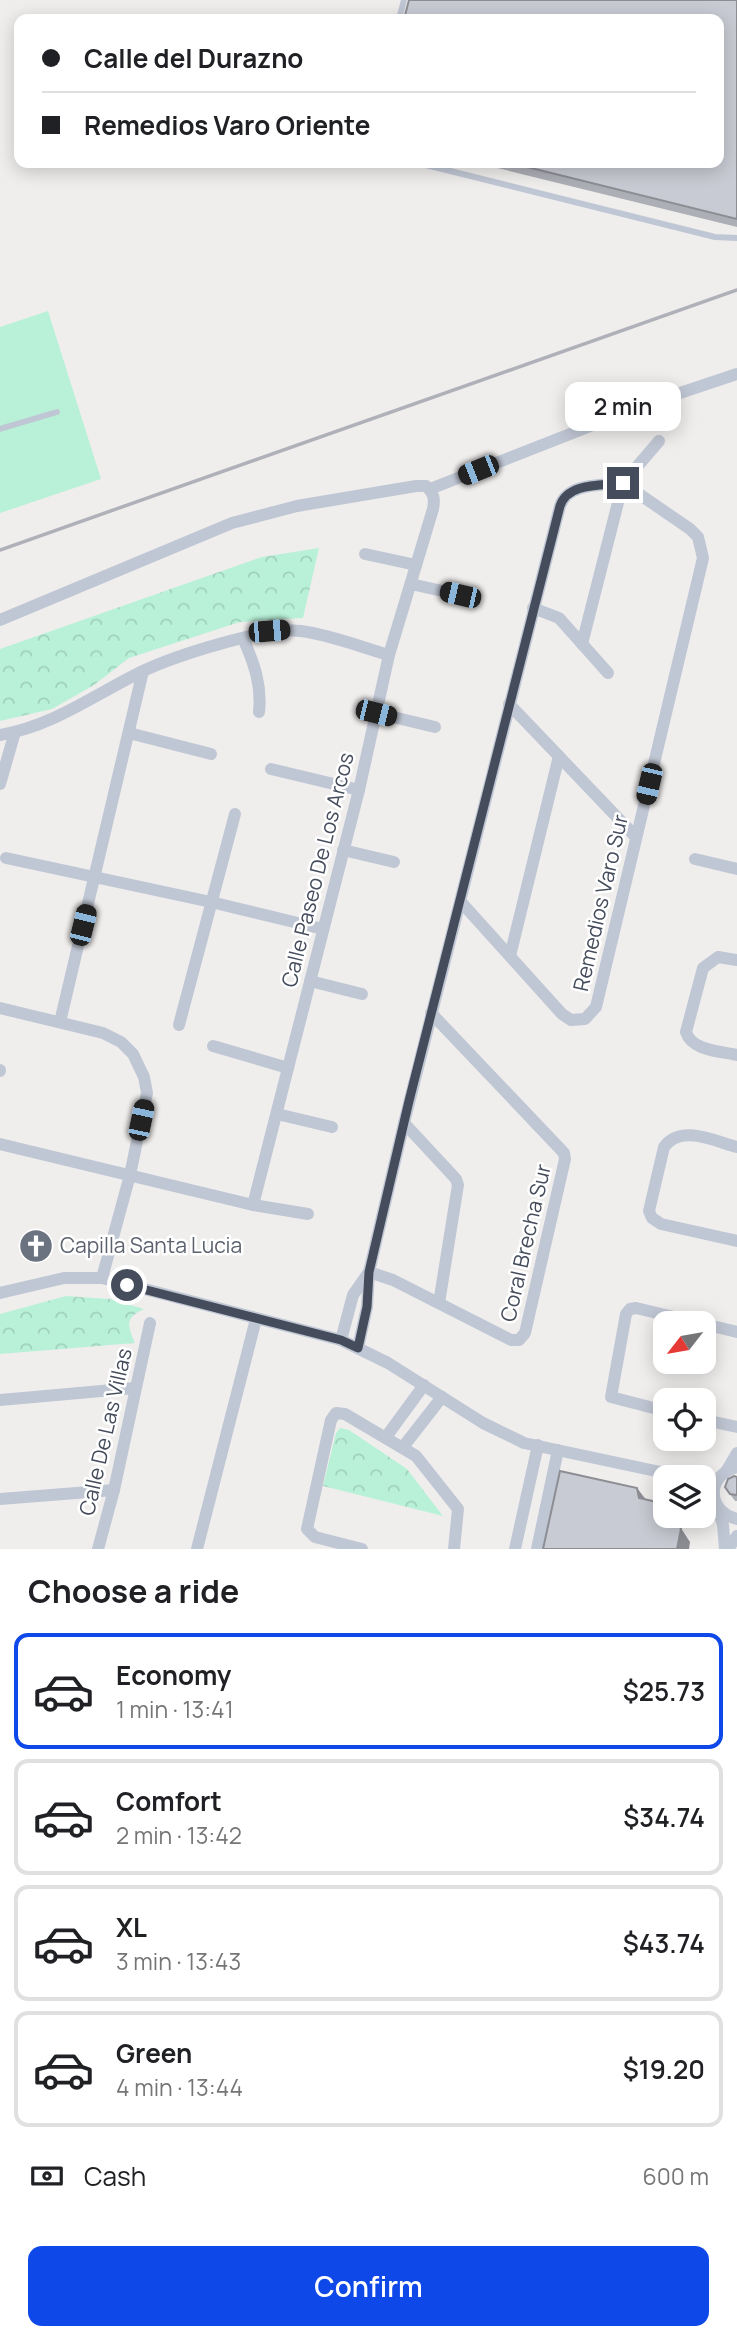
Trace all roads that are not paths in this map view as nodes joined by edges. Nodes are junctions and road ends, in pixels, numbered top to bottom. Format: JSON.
{"nodes":[{"id":1,"x":438,"y":168,"type":"edge"},
{"id":2,"x":737,"y":238,"type":"edge"},
{"id":3,"x":737,"y":374,"type":"edge"},
{"id":4,"x":57,"y":412,"type":"dead end"},
{"id":5,"x":0,"y":429,"type":"edge"},
{"id":6,"x":659,"y":440,"type":"dead end"},
{"id":7,"x":623,"y":483,"type":"junction"},
{"id":8,"x":430,"y":489,"type":"junction"},
{"id":9,"x":365,"y":554,"type":"dead end"},
{"id":10,"x":416,"y":565,"type":"junction"},
{"id":11,"x":411,"y":584,"type":"junction"},
{"id":12,"x":460,"y":595,"type":"dead end"},
{"id":13,"x":533,"y":608,"type":"junction"},
{"id":14,"x":0,"y":620,"type":"edge"},
{"id":15,"x":243,"y":638,"type":"junction"},
{"id":16,"x":582,"y":644,"type":"junction"},
{"id":17,"x":389,"y":655,"type":"junction"},
{"id":18,"x":143,"y":671,"type":"junction"},
{"id":19,"x":608,"y":673,"type":"dead end"},
{"id":20,"x":509,"y":704,"type":"junction"},
{"id":21,"x":258,"y":712,"type":"dead end"},
{"id":22,"x":376,"y":713,"type":"junction"},
{"id":23,"x":435,"y":727,"type":"dead end"},
{"id":24,"x":15,"y":732,"type":"junction"},
{"id":25,"x":129,"y":733,"type":"junction"},
{"id":26,"x":0,"y":734,"type":"edge"},
{"id":27,"x":211,"y":754,"type":"dead end"},
{"id":28,"x":559,"y":756,"type":"junction"},
{"id":29,"x":271,"y":769,"type":"dead end"},
{"id":30,"x":0,"y":784,"type":"edge"},
{"id":31,"x":359,"y":790,"type":"junction"},
{"id":32,"x":235,"y":814,"type":"dead end"},
{"id":33,"x":636,"y":837,"type":"junction"},
{"id":34,"x":343,"y":850,"type":"junction"},
{"id":35,"x":6,"y":858,"type":"dead end"},
{"id":36,"x":695,"y":859,"type":"dead end"},
{"id":37,"x":394,"y":862,"type":"dead end"},
{"id":38,"x":737,"y":869,"type":"edge"},
{"id":39,"x":95,"y":876,"type":"junction"},
{"id":40,"x":211,"y":902,"type":"junction"},
{"id":41,"x":461,"y":902,"type":"junction"},
{"id":42,"x":323,"y":929,"type":"junction"},
{"id":43,"x":510,"y":956,"type":"junction"},
{"id":44,"x":731,"y":959,"type":"edge"},
{"id":45,"x":310,"y":981,"type":"junction"},
{"id":46,"x":362,"y":994,"type":"dead end"},
{"id":47,"x":0,"y":1008,"type":"edge"},
{"id":48,"x":431,"y":1013,"type":"junction"},
{"id":49,"x":60,"y":1022,"type":"junction"},
{"id":50,"x":179,"y":1025,"type":"dead end"},
{"id":51,"x":213,"y":1046,"type":"dead end"},
{"id":52,"x":737,"y":1055,"type":"edge"},
{"id":53,"x":288,"y":1068,"type":"junction"},
{"id":54,"x":277,"y":1114,"type":"junction"},
{"id":55,"x":404,"y":1123,"type":"junction"},
{"id":56,"x":332,"y":1126,"type":"dead end"},
{"id":57,"x":0,"y":1144,"type":"edge"},
{"id":58,"x":737,"y":1147,"type":"edge"},
{"id":59,"x":130,"y":1175,"type":"junction"},
{"id":60,"x":253,"y":1205,"type":"junction"},
{"id":61,"x":307,"y":1214,"type":"dead end"},
{"id":62,"x":737,"y":1241,"type":"edge"},
{"id":63,"x":369,"y":1272,"type":"junction"},
{"id":64,"x":102,"y":1278,"type":"junction"},
{"id":65,"x":0,"y":1293,"type":"edge"},
{"id":66,"x":439,"y":1303,"type":"junction"},
{"id":67,"x":653,"y":1314,"type":"edge"},
{"id":68,"x":256,"y":1319,"type":"junction"},
{"id":69,"x":150,"y":1323,"type":"dead end"},
{"id":70,"x":716,"y":1327,"type":"edge"},
{"id":71,"x":737,"y":1332,"type":"edge"},
{"id":72,"x":341,"y":1340,"type":"junction"},
{"id":73,"x":358,"y":1348,"type":"junction"},
{"id":74,"x":424,"y":1385,"type":"junction"},
{"id":75,"x":135,"y":1388,"type":"junction"},
{"id":76,"x":442,"y":1397,"type":"junction"},
{"id":77,"x":0,"y":1400,"type":"edge"},
{"id":78,"x":653,"y":1408,"type":"edge"},
{"id":79,"x":716,"y":1423,"type":"edge"},
{"id":80,"x":737,"y":1427,"type":"edge"},
{"id":81,"x":386,"y":1437,"type":"junction"},
{"id":82,"x":538,"y":1445,"type":"junction"},
{"id":83,"x":403,"y":1447,"type":"junction"},
{"id":84,"x":558,"y":1450,"type":"junction"},
{"id":85,"x":737,"y":1453,"type":"edge"},
{"id":86,"x":732,"y":1469,"type":"edge"},
{"id":87,"x":653,"y":1470,"type":"edge"},
{"id":88,"x":716,"y":1479,"type":"edge"},
{"id":89,"x":114,"y":1490,"type":"junction"},
{"id":90,"x":0,"y":1499,"type":"edge"},
{"id":91,"x":716,"y":1502,"type":"edge"},
{"id":92,"x":717,"y":1506,"type":"junction"},
{"id":93,"x":737,"y":1519,"type":"edge"},
{"id":94,"x":737,"y":1536,"type":"edge"},
{"id":95,"x":98,"y":1549,"type":"edge"},
{"id":96,"x":197,"y":1549,"type":"edge"},
{"id":97,"x":362,"y":1549,"type":"edge"},
{"id":98,"x":454,"y":1549,"type":"edge"},
{"id":99,"x":515,"y":1549,"type":"edge"},
{"id":100,"x":537,"y":1549,"type":"edge"},
{"id":101,"x":727,"y":1549,"type":"edge"}],
"edges":[{"from":1,"to":2,"type":"lane"},
{"from":3,"to":8,"type":"street"},
{"from":4,"to":5,"type":"lane"},
{"from":6,"to":7,"type":"street"},
{"from":7,"to":13,"type":"street"},
{"from":7,"to":16,"type":"street"},
{"from":7,"to":33,"type":"street","name":"Remedios Varo Sur"},
{"from":8,"to":10,"type":"street","name":"Calle Paseo De Los Arcos"},
{"from":8,"to":14,"type":"street"},
{"from":9,"to":10,"type":"street"},
{"from":10,"to":11,"type":"street","name":"Calle Paseo De Los Arcos"},
{"from":11,"to":12,"type":"street"},
{"from":11,"to":17,"type":"street","name":"Calle Paseo De Los Arcos"},
{"from":13,"to":16,"type":"street"},
{"from":13,"to":20,"type":"street"},
{"from":15,"to":17,"type":"street"},
{"from":15,"to":18,"type":"street"},
{"from":15,"to":21,"type":"street"},
{"from":16,"to":19,"type":"street"},
{"from":17,"to":22,"type":"street","name":"Calle Paseo De Los Arcos"},
{"from":18,"to":24,"type":"street"},
{"from":18,"to":25,"type":"street"},
{"from":20,"to":28,"type":"street"},
{"from":20,"to":41,"type":"street"},
{"from":22,"to":23,"type":"street"},
{"from":22,"to":31,"type":"street","name":"Calle Paseo De Los Arcos"},
{"from":24,"to":26,"type":"street"},
{"from":24,"to":30,"type":"street"},
{"from":25,"to":27,"type":"street"},
{"from":25,"to":39,"type":"street"},
{"from":28,"to":33,"type":"street"},
{"from":28,"to":43,"type":"street"},
{"from":29,"to":31,"type":"street"},
{"from":31,"to":34,"type":"street","name":"Calle Paseo De Los Arcos"},
{"from":32,"to":40,"type":"street"},
{"from":33,"to":43,"type":"street","name":"Remedios Varo Sur"},
{"from":34,"to":37,"type":"street"},
{"from":34,"to":42,"type":"street","name":"Calle Paseo De Los Arcos"},
{"from":35,"to":39,"type":"street"},
{"from":36,"to":38,"type":"street"},
{"from":39,"to":40,"type":"street"},
{"from":39,"to":49,"type":"street"},
{"from":40,"to":42,"type":"street"},
{"from":40,"to":50,"type":"street"},
{"from":41,"to":43,"type":"street"},
{"from":41,"to":48,"type":"street"},
{"from":42,"to":45,"type":"street","name":"Calle Paseo De Los Arcos"},
{"from":44,"to":52,"type":"street"},
{"from":45,"to":46,"type":"street"},
{"from":45,"to":53,"type":"street","name":"Calle Paseo De Los Arcos"},
{"from":47,"to":49,"type":"street"},
{"from":48,"to":55,"type":"street"},
{"from":48,"to":66,"type":"street","name":"Coral Brecha Sur"},
{"from":49,"to":59,"type":"street"},
{"from":51,"to":53,"type":"street"},
{"from":53,"to":54,"type":"street","name":"Calle Paseo De Los Arcos"},
{"from":54,"to":56,"type":"street"},
{"from":54,"to":60,"type":"street","name":"Calle Paseo De Los Arcos"},
{"from":55,"to":63,"type":"street"},
{"from":55,"to":66,"type":"street"},
{"from":57,"to":59,"type":"street"},
{"from":58,"to":62,"type":"street"},
{"from":59,"to":60,"type":"street"},
{"from":59,"to":64,"type":"street"},
{"from":60,"to":61,"type":"street"},
{"from":63,"to":66,"type":"street"},
{"from":63,"to":72,"type":"street"},
{"from":63,"to":73,"type":"street"},
{"from":64,"to":65,"type":"street"},
{"from":64,"to":68,"type":"street"},
{"from":67,"to":78,"type":"street"},
{"from":68,"to":72,"type":"street"},
{"from":68,"to":96,"type":"street"},
{"from":69,"to":75,"type":"street","name":"Calle De Las Villas"},
{"from":70,"to":71,"type":"street"},
{"from":72,"to":73,"type":"street"},
{"from":73,"to":74,"type":"street"},
{"from":74,"to":76,"type":"street"},
{"from":74,"to":81,"type":"street"},
{"from":75,"to":77,"type":"street"},
{"from":75,"to":89,"type":"street","name":"Calle De Las Villas"},
{"from":76,"to":82,"type":"street"},
{"from":76,"to":83,"type":"street"},
{"from":79,"to":80,"type":"street"},
{"from":81,"to":83,"type":"street"},
{"from":81,"to":97,"type":"street"},
{"from":82,"to":84,"type":"street"},
{"from":82,"to":99,"type":"street"},
{"from":83,"to":98,"type":"street"},
{"from":84,"to":87,"type":"street"},
{"from":84,"to":100,"type":"street"},
{"from":85,"to":86,"type":"street"},
{"from":86,"to":88,"type":"street"},
{"from":89,"to":90,"type":"street"},
{"from":89,"to":95,"type":"street","name":"Calle De Las Villas"},
{"from":91,"to":92,"type":"street"},
{"from":92,"to":93,"type":"street"},
{"from":92,"to":101,"type":"street"},
{"from":94,"to":101,"type":"street"}]}
